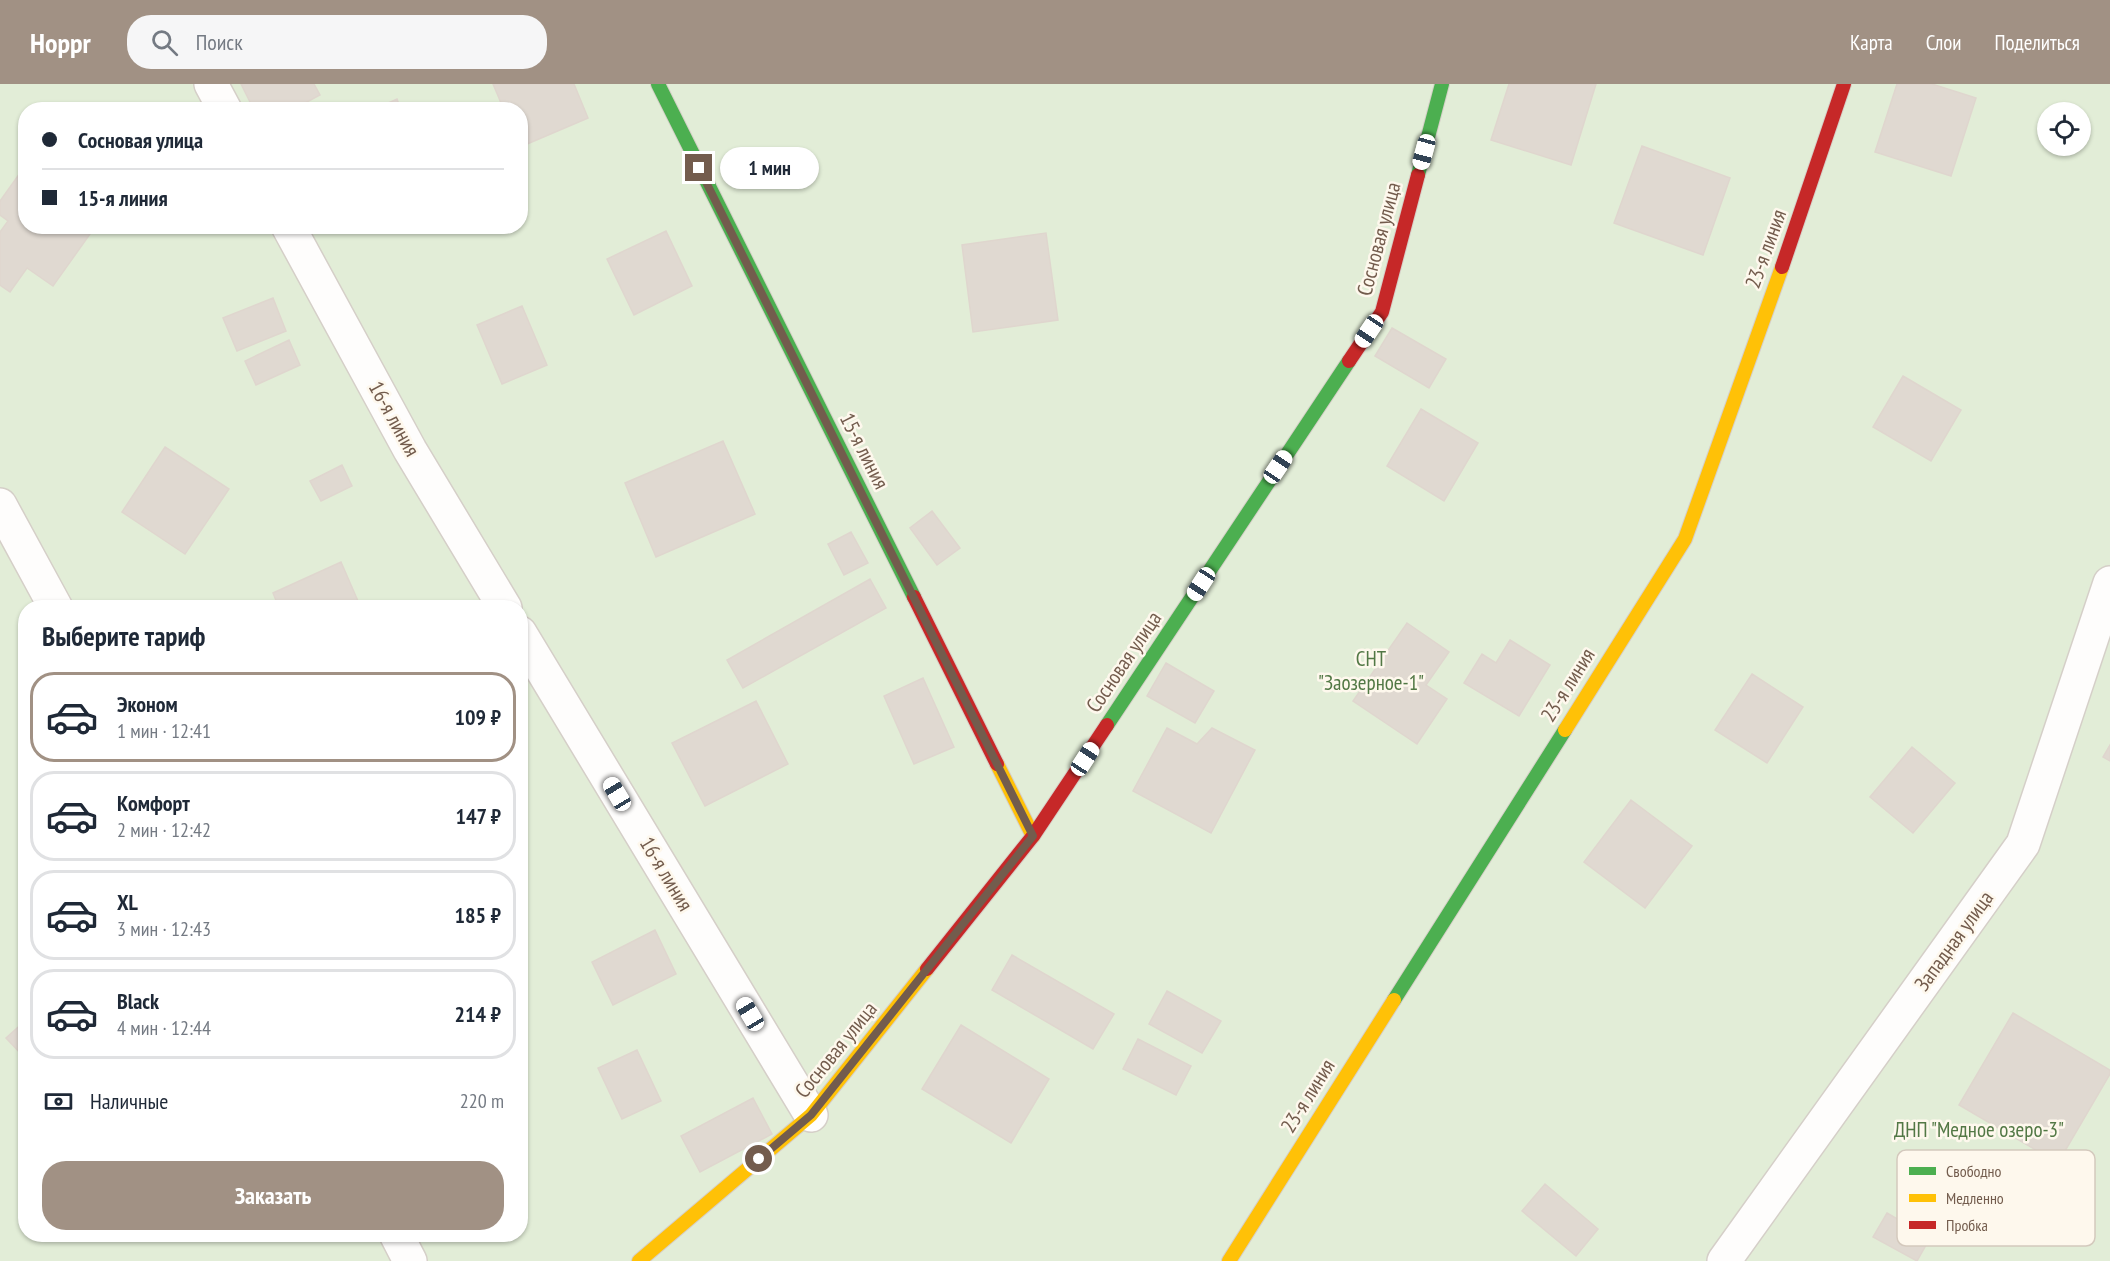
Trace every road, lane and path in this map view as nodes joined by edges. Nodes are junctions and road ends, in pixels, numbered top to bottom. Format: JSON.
{"nodes":[{"id":1,"x":211,"y":84,"type":"edge"},
{"id":2,"x":658,"y":84,"type":"edge"},
{"id":3,"x":1442,"y":84,"type":"edge"},
{"id":4,"x":1844,"y":84,"type":"edge"},
{"id":5,"x":221,"y":102,"type":"edge"},
{"id":6,"x":292,"y":234,"type":"edge"},
{"id":7,"x":0,"y":505,"type":"edge"},
{"id":8,"x":2110,"y":583,"type":"edge"},
{"id":9,"x":52,"y":600,"type":"edge"},
{"id":10,"x":500,"y":600,"type":"edge"},
{"id":11,"x":528,"y":646,"type":"edge"},
{"id":12,"x":1033,"y":836,"type":"junction"},
{"id":13,"x":811,"y":1115,"type":"junction"},
{"id":14,"x":400,"y":1242,"type":"edge"},
{"id":15,"x":410,"y":1261,"type":"edge"},
{"id":16,"x":639,"y":1261,"type":"edge"},
{"id":17,"x":1229,"y":1261,"type":"edge"},
{"id":18,"x":1724,"y":1261,"type":"edge"}],
"edges":[{"from":1,"to":5,"type":"street"},
{"from":2,"to":12,"type":"street","name":"15-я линия"},
{"from":3,"to":12,"type":"street","name":"Сосновая улица"},
{"from":4,"to":17,"type":"street","name":"23-я линия"},
{"from":6,"to":10,"type":"street","name":"16-я линия"},
{"from":7,"to":9,"type":"street"},
{"from":8,"to":18,"type":"street","name":"Западная улица"},
{"from":11,"to":13,"type":"street","name":"16-я линия"},
{"from":12,"to":13,"type":"street","name":"Сосновая улица"},
{"from":13,"to":16,"type":"street","name":"Сосновая улица"},
{"from":14,"to":15,"type":"street"}]}
